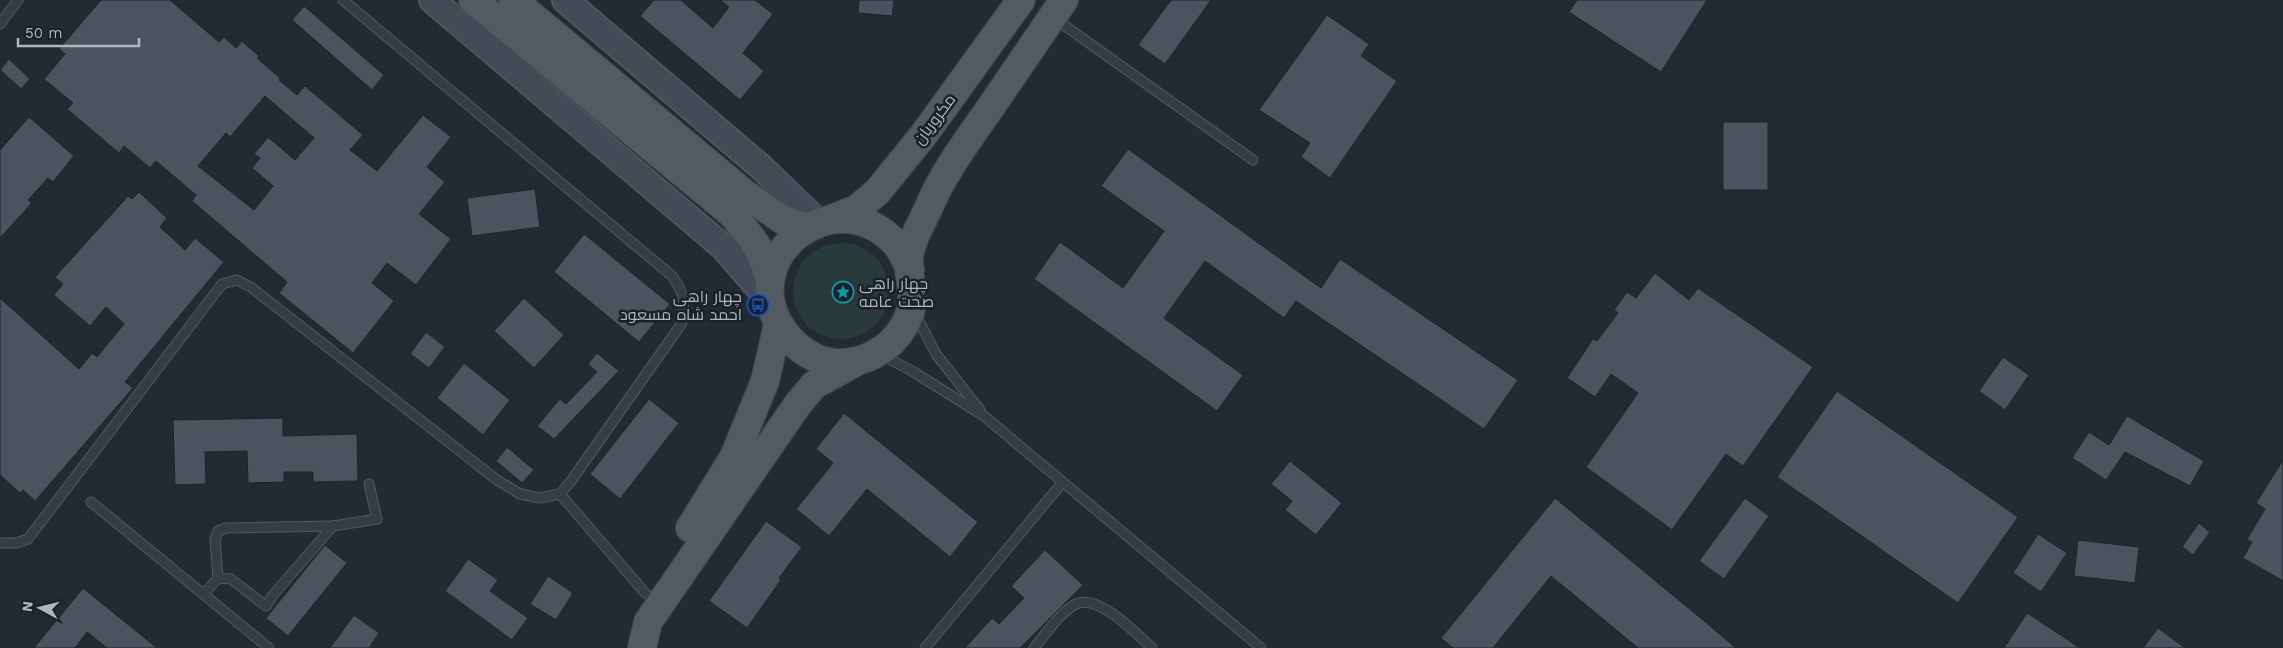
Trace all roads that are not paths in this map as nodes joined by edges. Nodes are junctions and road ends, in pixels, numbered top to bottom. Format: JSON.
{"nodes":[{"id":1,"x":18,"y":0,"type":"edge"},
{"id":2,"x":343,"y":0,"type":"edge"},
{"id":3,"x":432,"y":0,"type":"edge"},
{"id":4,"x":473,"y":0,"type":"edge"},
{"id":5,"x":513,"y":0,"type":"edge"},
{"id":6,"x":565,"y":0,"type":"edge"},
{"id":7,"x":1021,"y":0,"type":"edge"},
{"id":8,"x":1058,"y":9,"type":"edge"},
{"id":9,"x":0,"y":24,"type":"edge"},
{"id":10,"x":1253,"y":160,"type":"dead end"},
{"id":11,"x":818,"y":223,"type":"junction"},
{"id":12,"x":910,"y":269,"type":"junction"},
{"id":13,"x":773,"y":302,"type":"junction"},
{"id":14,"x":911,"y":307,"type":"junction"},
{"id":15,"x":869,"y":357,"type":"junction"},
{"id":16,"x":984,"y":416,"type":"junction"},
{"id":17,"x":1062,"y":483,"type":"junction"},
{"id":18,"x":369,"y":484,"type":"dead end"},
{"id":19,"x":560,"y":494,"type":"junction"},
{"id":20,"x":91,"y":502,"type":"dead end"},
{"id":21,"x":333,"y":526,"type":"junction"},
{"id":22,"x":0,"y":543,"type":"edge"},
{"id":23,"x":218,"y":578,"type":"junction"},
{"id":24,"x":204,"y":594,"type":"junction"},
{"id":25,"x":646,"y":594,"type":"junction"},
{"id":26,"x":269,"y":648,"type":"edge"},
{"id":27,"x":625,"y":648,"type":"edge"},
{"id":28,"x":642,"y":648,"type":"edge"},
{"id":29,"x":925,"y":648,"type":"edge"},
{"id":30,"x":1034,"y":648,"type":"edge"},
{"id":31,"x":1152,"y":648,"type":"edge"},
{"id":32,"x":1261,"y":648,"type":"edge"}],
"edges":[{"from":1,"to":9,"type":"lane"},
{"from":2,"to":19,"type":"lane"},
{"from":3,"to":13,"type":"main road"},
{"from":4,"to":13,"type":"main road"},
{"from":5,"to":11,"type":"main road"},
{"from":6,"to":11,"type":"main road"},
{"from":7,"to":11,"type":"main road","name":"مکروریان"},
{"from":8,"to":10,"type":"lane"},
{"from":8,"to":12,"type":"main road"},
{"from":11,"to":12,"type":"main road"},
{"from":11,"to":13,"type":"main road"},
{"from":12,"to":14,"type":"main road"},
{"from":13,"to":15,"type":"main road"},
{"from":13,"to":25,"type":"main road"},
{"from":14,"to":15,"type":"main road"},
{"from":14,"to":16,"type":"lane"},
{"from":15,"to":16,"type":"lane"},
{"from":15,"to":28,"type":"main road"},
{"from":16,"to":17,"type":"lane"},
{"from":17,"to":29,"type":"lane"},
{"from":17,"to":32,"type":"lane"},
{"from":18,"to":21,"type":"lane"},
{"from":19,"to":22,"type":"lane"},
{"from":19,"to":25,"type":"lane"},
{"from":20,"to":24,"type":"lane"},
{"from":21,"to":23,"type":"lane"},
{"from":21,"to":23,"type":"lane"},
{"from":23,"to":24,"type":"lane"},
{"from":24,"to":26,"type":"lane"},
{"from":25,"to":27,"type":"main road"},
{"from":30,"to":31,"type":"lane"}]}
